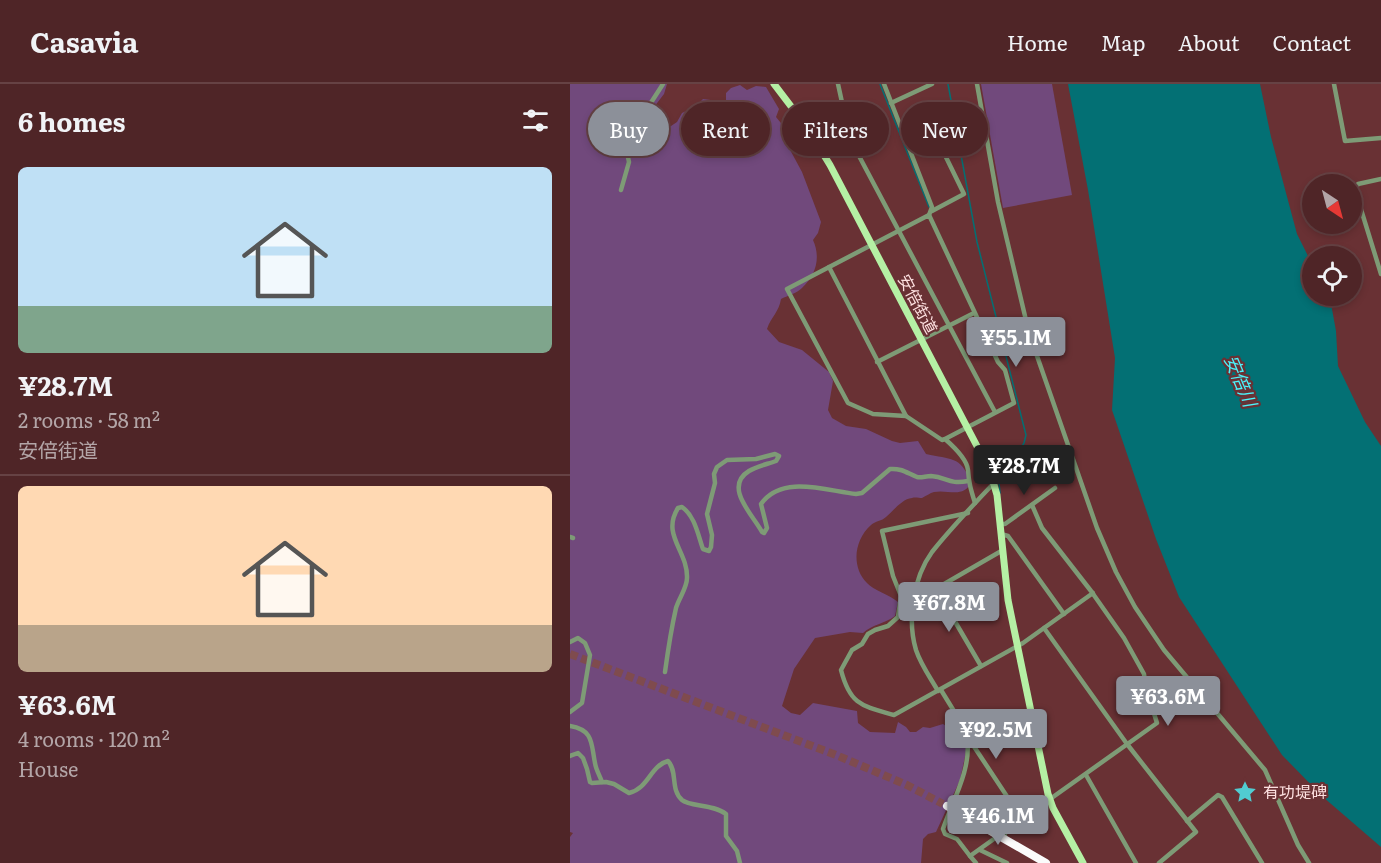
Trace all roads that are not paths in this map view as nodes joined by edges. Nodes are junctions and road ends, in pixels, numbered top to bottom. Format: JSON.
{"nodes":[{"id":1,"x":663,"y":84,"type":"edge"},
{"id":2,"x":774,"y":84,"type":"edge"},
{"id":3,"x":838,"y":84,"type":"edge"},
{"id":4,"x":884,"y":84,"type":"edge"},
{"id":5,"x":911,"y":84,"type":"edge"},
{"id":6,"x":932,"y":84,"type":"edge"},
{"id":7,"x":977,"y":84,"type":"edge"},
{"id":8,"x":1334,"y":84,"type":"edge"},
{"id":9,"x":915,"y":92,"type":"junction"},
{"id":10,"x":891,"y":103,"type":"junction"},
{"id":11,"x":1381,"y":138,"type":"edge"},
{"id":12,"x":945,"y":156,"type":"edge"},
{"id":13,"x":1381,"y":179,"type":"edge"},
{"id":14,"x":621,"y":190,"type":"dead end"},
{"id":15,"x":931,"y":213,"type":"junction"},
{"id":16,"x":899,"y":231,"type":"junction"},
{"id":17,"x":872,"y":245,"type":"junction"},
{"id":18,"x":1381,"y":253,"type":"edge"},
{"id":19,"x":1375,"y":255,"type":"junction"},
{"id":20,"x":829,"y":267,"type":"junction"},
{"id":21,"x":1381,"y":274,"type":"edge"},
{"id":22,"x":974,"y":313,"type":"junction"},
{"id":23,"x":949,"y":326,"type":"junction"},
{"id":24,"x":922,"y":340,"type":"junction"},
{"id":25,"x":877,"y":362,"type":"junction"},
{"id":26,"x":995,"y":412,"type":"junction"},
{"id":27,"x":906,"y":416,"type":"junction"},
{"id":28,"x":968,"y":427,"type":"junction"},
{"id":29,"x":945,"y":439,"type":"junction"},
{"id":30,"x":968,"y":481,"type":"junction"},
{"id":31,"x":994,"y":483,"type":"junction"},
{"id":32,"x":1055,"y":488,"type":"dead end"},
{"id":33,"x":975,"y":503,"type":"junction"},
{"id":34,"x":1032,"y":505,"type":"junction"},
{"id":35,"x":968,"y":513,"type":"junction"},
{"id":36,"x":1000,"y":524,"type":"junction"},
{"id":37,"x":1001,"y":534,"type":"junction"},
{"id":38,"x":1003,"y":550,"type":"junction"},
{"id":39,"x":936,"y":589,"type":"junction"},
{"id":40,"x":1093,"y":593,"type":"junction"},
{"id":41,"x":913,"y":602,"type":"junction"},
{"id":42,"x":900,"y":603,"type":"junction"},
{"id":43,"x":1064,"y":614,"type":"junction"},
{"id":44,"x":1044,"y":628,"type":"junction"},
{"id":45,"x":570,"y":642,"type":"edge"},
{"id":46,"x":1017,"y":645,"type":"junction"},
{"id":47,"x":981,"y":666,"type":"junction"},
{"id":48,"x":665,"y":672,"type":"dead end"},
{"id":49,"x":939,"y":690,"type":"junction"},
{"id":50,"x":570,"y":712,"type":"edge"},
{"id":51,"x":570,"y":726,"type":"edge"},
{"id":52,"x":967,"y":736,"type":"junction"},
{"id":53,"x":1127,"y":744,"type":"junction"},
{"id":54,"x":570,"y":756,"type":"edge"},
{"id":55,"x":1086,"y":775,"type":"junction"},
{"id":56,"x":602,"y":782,"type":"junction"},
{"id":57,"x":1050,"y":800,"type":"junction"},
{"id":58,"x":948,"y":804,"type":"junction"},
{"id":59,"x":1022,"y":819,"type":"junction"},
{"id":60,"x":1187,"y":821,"type":"junction"},
{"id":61,"x":1003,"y":833,"type":"junction"},
{"id":62,"x":980,"y":850,"type":"junction"},
{"id":63,"x":970,"y":856,"type":"junction"},
{"id":64,"x":740,"y":863,"type":"edge"},
{"id":65,"x":976,"y":863,"type":"edge"},
{"id":66,"x":1007,"y":863,"type":"edge"},
{"id":67,"x":1042,"y":863,"type":"edge"},
{"id":68,"x":1046,"y":863,"type":"edge"},
{"id":69,"x":1051,"y":863,"type":"edge"},
{"id":70,"x":1083,"y":863,"type":"edge"},
{"id":71,"x":1136,"y":863,"type":"edge"},
{"id":72,"x":1159,"y":863,"type":"edge"},
{"id":73,"x":1262,"y":863,"type":"edge"},
{"id":74,"x":1309,"y":863,"type":"edge"}],
"edges":[{"from":1,"to":14,"type":"street"},
{"from":2,"to":17,"type":"main road","name":"安倍街道"},
{"from":3,"to":16,"type":"street"},
{"from":4,"to":10,"type":"street"},
{"from":5,"to":9,"type":"street"},
{"from":6,"to":9,"type":"street"},
{"from":7,"to":74,"type":"street"},
{"from":8,"to":11,"type":"street"},
{"from":9,"to":10,"type":"street"},
{"from":10,"to":15,"type":"street"},
{"from":12,"to":15,"type":"street"},
{"from":13,"to":19,"type":"street"},
{"from":15,"to":16,"type":"street"},
{"from":15,"to":22,"type":"street"},
{"from":16,"to":17,"type":"street"},
{"from":16,"to":23,"type":"street"},
{"from":17,"to":20,"type":"street"},
{"from":17,"to":24,"type":"main road","name":"安倍街道"},
{"from":18,"to":19,"type":"street"},
{"from":19,"to":21,"type":"street"},
{"from":20,"to":25,"type":"street"},
{"from":20,"to":27,"type":"street"},
{"from":22,"to":23,"type":"street"},
{"from":22,"to":26,"type":"street"},
{"from":23,"to":24,"type":"street"},
{"from":23,"to":26,"type":"street"},
{"from":24,"to":25,"type":"street"},
{"from":24,"to":28,"type":"main road","name":"安倍街道"},
{"from":25,"to":27,"type":"street"},
{"from":26,"to":28,"type":"street"},
{"from":27,"to":29,"type":"street"},
{"from":28,"to":29,"type":"street"},
{"from":28,"to":31,"type":"main road","name":"安倍街道"},
{"from":29,"to":30,"type":"street"},
{"from":30,"to":33,"type":"street"},
{"from":30,"to":48,"type":"street"},
{"from":31,"to":33,"type":"street"},
{"from":31,"to":36,"type":"main road","name":"安倍街道"},
{"from":32,"to":34,"type":"street"},
{"from":33,"to":35,"type":"street"},
{"from":34,"to":36,"type":"street"},
{"from":34,"to":40,"type":"street"},
{"from":35,"to":41,"type":"street"},
{"from":35,"to":42,"type":"street"},
{"from":36,"to":37,"type":"main road","name":"安倍街道"},
{"from":37,"to":38,"type":"main road","name":"安倍街道"},
{"from":37,"to":43,"type":"street"},
{"from":38,"to":39,"type":"street"},
{"from":38,"to":46,"type":"main road","name":"安倍街道"},
{"from":39,"to":41,"type":"street"},
{"from":39,"to":47,"type":"street"},
{"from":40,"to":43,"type":"street"},
{"from":40,"to":53,"type":"street"},
{"from":41,"to":42,"type":"street"},
{"from":41,"to":49,"type":"street"},
{"from":42,"to":49,"type":"street"},
{"from":43,"to":44,"type":"street"},
{"from":44,"to":46,"type":"street"},
{"from":44,"to":53,"type":"street"},
{"from":45,"to":50,"type":"street"},
{"from":46,"to":47,"type":"street"},
{"from":46,"to":57,"type":"main road","name":"安倍街道"},
{"from":47,"to":49,"type":"street"},
{"from":49,"to":52,"type":"street"},
{"from":51,"to":56,"type":"street"},
{"from":52,"to":58,"type":"street"},
{"from":52,"to":59,"type":"street"},
{"from":53,"to":55,"type":"street"},
{"from":53,"to":60,"type":"street"},
{"from":54,"to":56,"type":"street"},
{"from":55,"to":57,"type":"street"},
{"from":55,"to":71,"type":"street"},
{"from":56,"to":64,"type":"street"},
{"from":57,"to":59,"type":"street"},
{"from":57,"to":70,"type":"main road","name":"安倍街道"},
{"from":58,"to":61,"type":"street"},
{"from":58,"to":63,"type":"street"},
{"from":58,"to":67,"type":"highway","bridge":true},
{"from":58,"to":68,"type":"highway","bridge":true},
{"from":59,"to":61,"type":"street"},
{"from":60,"to":72,"type":"street"},
{"from":60,"to":73,"type":"street"},
{"from":61,"to":62,"type":"street"},
{"from":61,"to":69,"type":"street"},
{"from":62,"to":63,"type":"street"},
{"from":62,"to":66,"type":"street"},
{"from":63,"to":65,"type":"street"}]}
